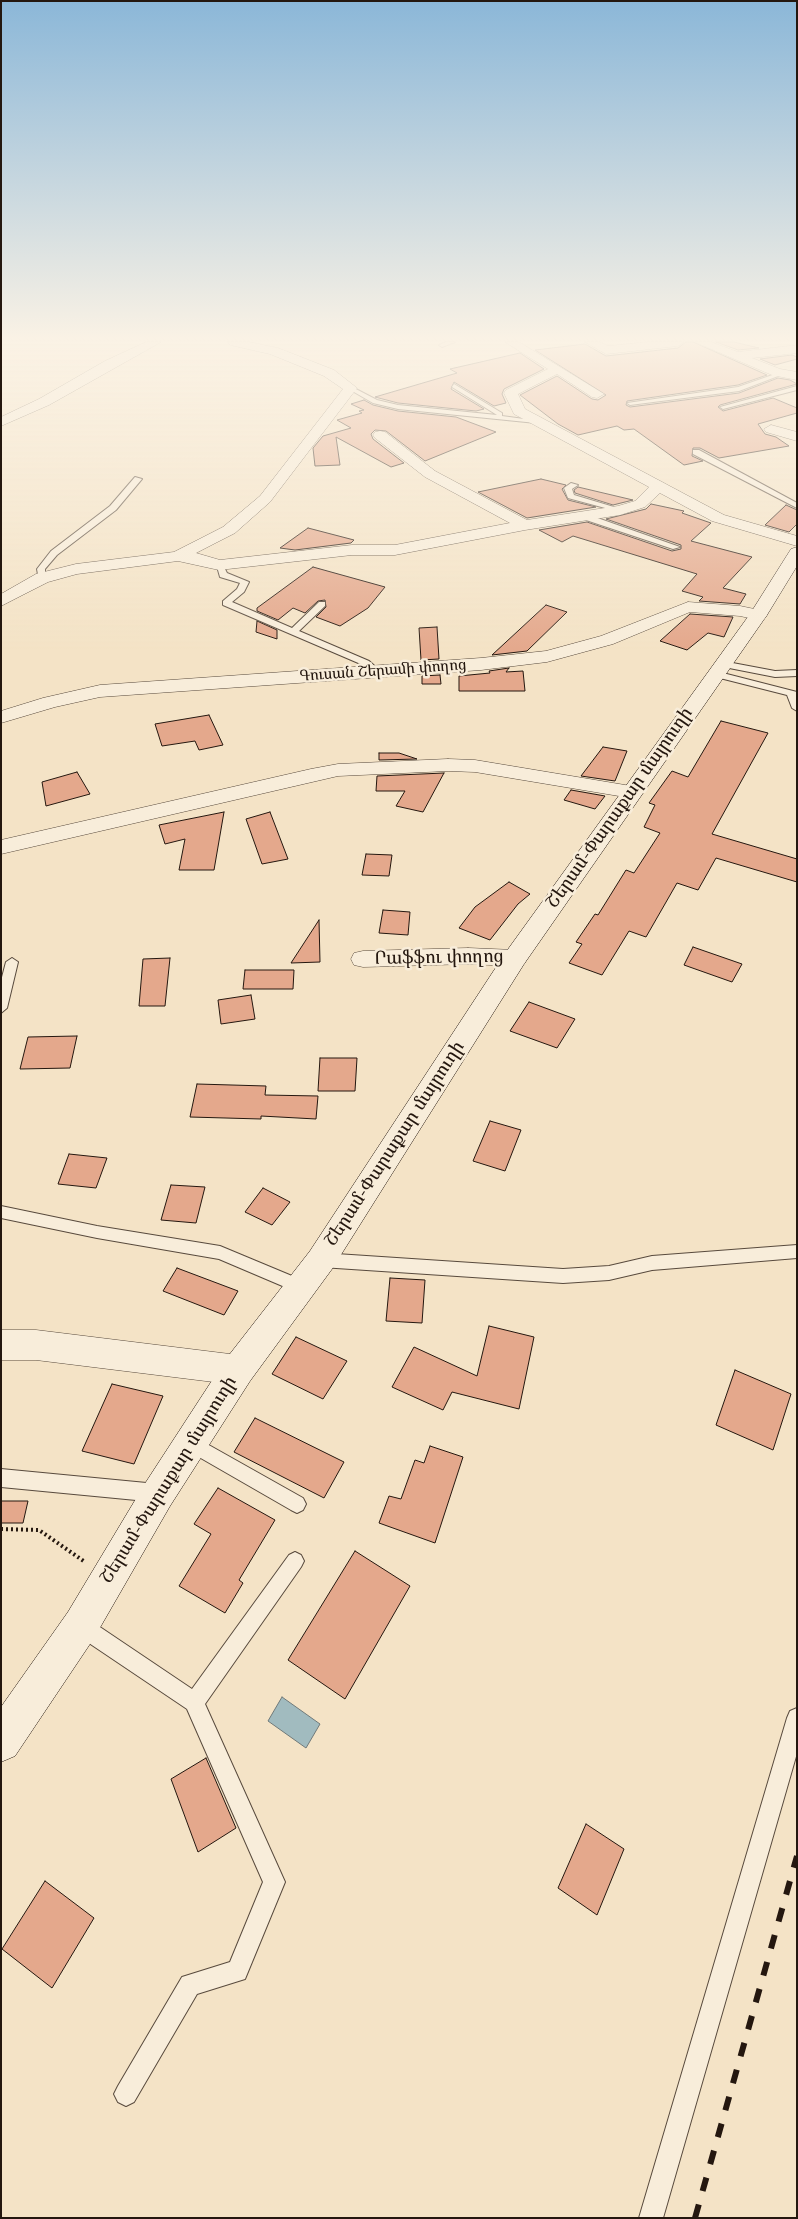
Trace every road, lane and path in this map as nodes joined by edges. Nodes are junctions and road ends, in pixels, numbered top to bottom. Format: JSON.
{"nodes":[{"id":1,"x":306,"y":446,"type":"edge"},
{"id":2,"x":394,"y":446,"type":"edge"},
{"id":3,"x":582,"y":446,"type":"edge"},
{"id":4,"x":696,"y":452,"type":"dead end"},
{"id":5,"x":138,"y":479,"type":"dead end"},
{"id":6,"x":574,"y":485,"type":"dead end"},
{"id":7,"x":658,"y":486,"type":"junction"},
{"id":8,"x":797,"y":506,"type":"edge"},
{"id":9,"x":620,"y":510,"type":"junction"},
{"id":10,"x":583,"y":516,"type":"junction"},
{"id":11,"x":525,"y":525,"type":"junction"},
{"id":12,"x":797,"y":541,"type":"edge"},
{"id":13,"x":676,"y":548,"type":"dead end"},
{"id":14,"x":797,"y":552,"type":"edge"},
{"id":15,"x":178,"y":556,"type":"junction"},
{"id":16,"x":219,"y":565,"type":"junction"},
{"id":17,"x":42,"y":578,"type":"junction"},
{"id":18,"x":1,"y":601,"type":"edge"},
{"id":19,"x":322,"y":604,"type":"dead end"},
{"id":20,"x":758,"y":615,"type":"junction"},
{"id":21,"x":293,"y":632,"type":"junction"},
{"id":22,"x":718,"y":669,"type":"junction"},
{"id":23,"x":374,"y":670,"type":"junction"},
{"id":24,"x":797,"y":673,"type":"edge"},
{"id":25,"x":794,"y":694,"type":"edge"},
{"id":26,"x":797,"y":708,"type":"edge"},
{"id":27,"x":1,"y":718,"type":"edge"},
{"id":28,"x":631,"y":792,"type":"junction"},
{"id":29,"x":1,"y":847,"type":"edge"},
{"id":30,"x":514,"y":958,"type":"junction"},
{"id":31,"x":362,"y":959,"type":"dead end"},
{"id":32,"x":12,"y":962,"type":"dead end"},
{"id":33,"x":1,"y":1008,"type":"edge"},
{"id":34,"x":1,"y":1212,"type":"edge"},
{"id":35,"x":797,"y":1251,"type":"edge"},
{"id":36,"x":321,"y":1260,"type":"junction"},
{"id":37,"x":300,"y":1286,"type":"junction"},
{"id":38,"x":1,"y":1345,"type":"edge"},
{"id":39,"x":238,"y":1370,"type":"junction"},
{"id":40,"x":191,"y":1443,"type":"junction"},
{"id":41,"x":1,"y":1478,"type":"edge"},
{"id":42,"x":158,"y":1494,"type":"junction"},
{"id":43,"x":297,"y":1504,"type":"dead end"},
{"id":44,"x":1,"y":1529,"type":"edge"},
{"id":45,"x":295,"y":1561,"type":"dead end"},
{"id":46,"x":86,"y":1563,"type":"dead end"},
{"id":47,"x":81,"y":1625,"type":"junction"},
{"id":48,"x":194,"y":1702,"type":"junction"},
{"id":49,"x":797,"y":1718,"type":"edge"},
{"id":50,"x":1,"y":1742,"type":"edge"},
{"id":51,"x":126,"y":2094,"type":"dead end"},
{"id":52,"x":651,"y":2218,"type":"edge"}],
"edges":[{"from":1,"to":15,"type":"street"},
{"from":2,"to":11,"type":"street"},
{"from":3,"to":7,"type":"street"},
{"from":4,"to":8,"type":"lane"},
{"from":5,"to":17,"type":"lane"},
{"from":6,"to":9,"type":"lane"},
{"from":7,"to":9,"type":"street"},
{"from":7,"to":12,"type":"street"},
{"from":9,"to":10,"type":"street"},
{"from":10,"to":11,"type":"street"},
{"from":10,"to":13,"type":"lane"},
{"from":11,"to":16,"type":"street"},
{"from":14,"to":20,"type":"street","name":"Շերամ-Փարաքար մայրուղի"},
{"from":15,"to":16,"type":"street"},
{"from":15,"to":17,"type":"street"},
{"from":16,"to":21,"type":"lane"},
{"from":17,"to":18,"type":"street"},
{"from":19,"to":21,"type":"lane"},
{"from":20,"to":22,"type":"street","name":"Շերամ-Փարաքար մայրուղի"},
{"from":20,"to":23,"type":"street","name":"Գուսան Շերամի փողոց"},
{"from":21,"to":23,"type":"lane"},
{"from":22,"to":24,"type":"lane"},
{"from":22,"to":25,"type":"lane"},
{"from":22,"to":28,"type":"street","name":"Շերամ-Փարաքար մայրուղի"},
{"from":23,"to":27,"type":"street","name":"Գուսան Շերամի փողոց"},
{"from":25,"to":26,"type":"lane"},
{"from":28,"to":29,"type":"street"},
{"from":28,"to":30,"type":"street","name":"Շերամ-Փարաքար մայրուղի"},
{"from":30,"to":31,"type":"street","name":"Րաֆֆու փողոց"},
{"from":30,"to":36,"type":"street","name":"Շերամ-Փարաքար մայրուղի"},
{"from":32,"to":33,"type":"lane"},
{"from":34,"to":37,"type":"lane"},
{"from":35,"to":36,"type":"lane"},
{"from":36,"to":37,"type":"street","name":"Շերամ-Փարաքար մայրուղի"},
{"from":37,"to":39,"type":"street","name":"Շերամ-Փարաքար մայրուղի"},
{"from":38,"to":39,"type":"street"},
{"from":39,"to":40,"type":"street","name":"Շերամ-Փարաքար մայրուղի"},
{"from":40,"to":42,"type":"street","name":"Շերամ-Փարաքար մայրուղի"},
{"from":40,"to":43,"type":"lane"},
{"from":41,"to":42,"type":"lane"},
{"from":42,"to":47,"type":"street","name":"Շերամ-Փարաքար մայրուղի"},
{"from":44,"to":46,"type":"path"},
{"from":45,"to":48,"type":"lane"},
{"from":47,"to":48,"type":"lane"},
{"from":47,"to":50,"type":"street","name":"Շերամ-Փարաքար մայրուղի"},
{"from":48,"to":51,"type":"lane"},
{"from":49,"to":52,"type":"lane"}]}
